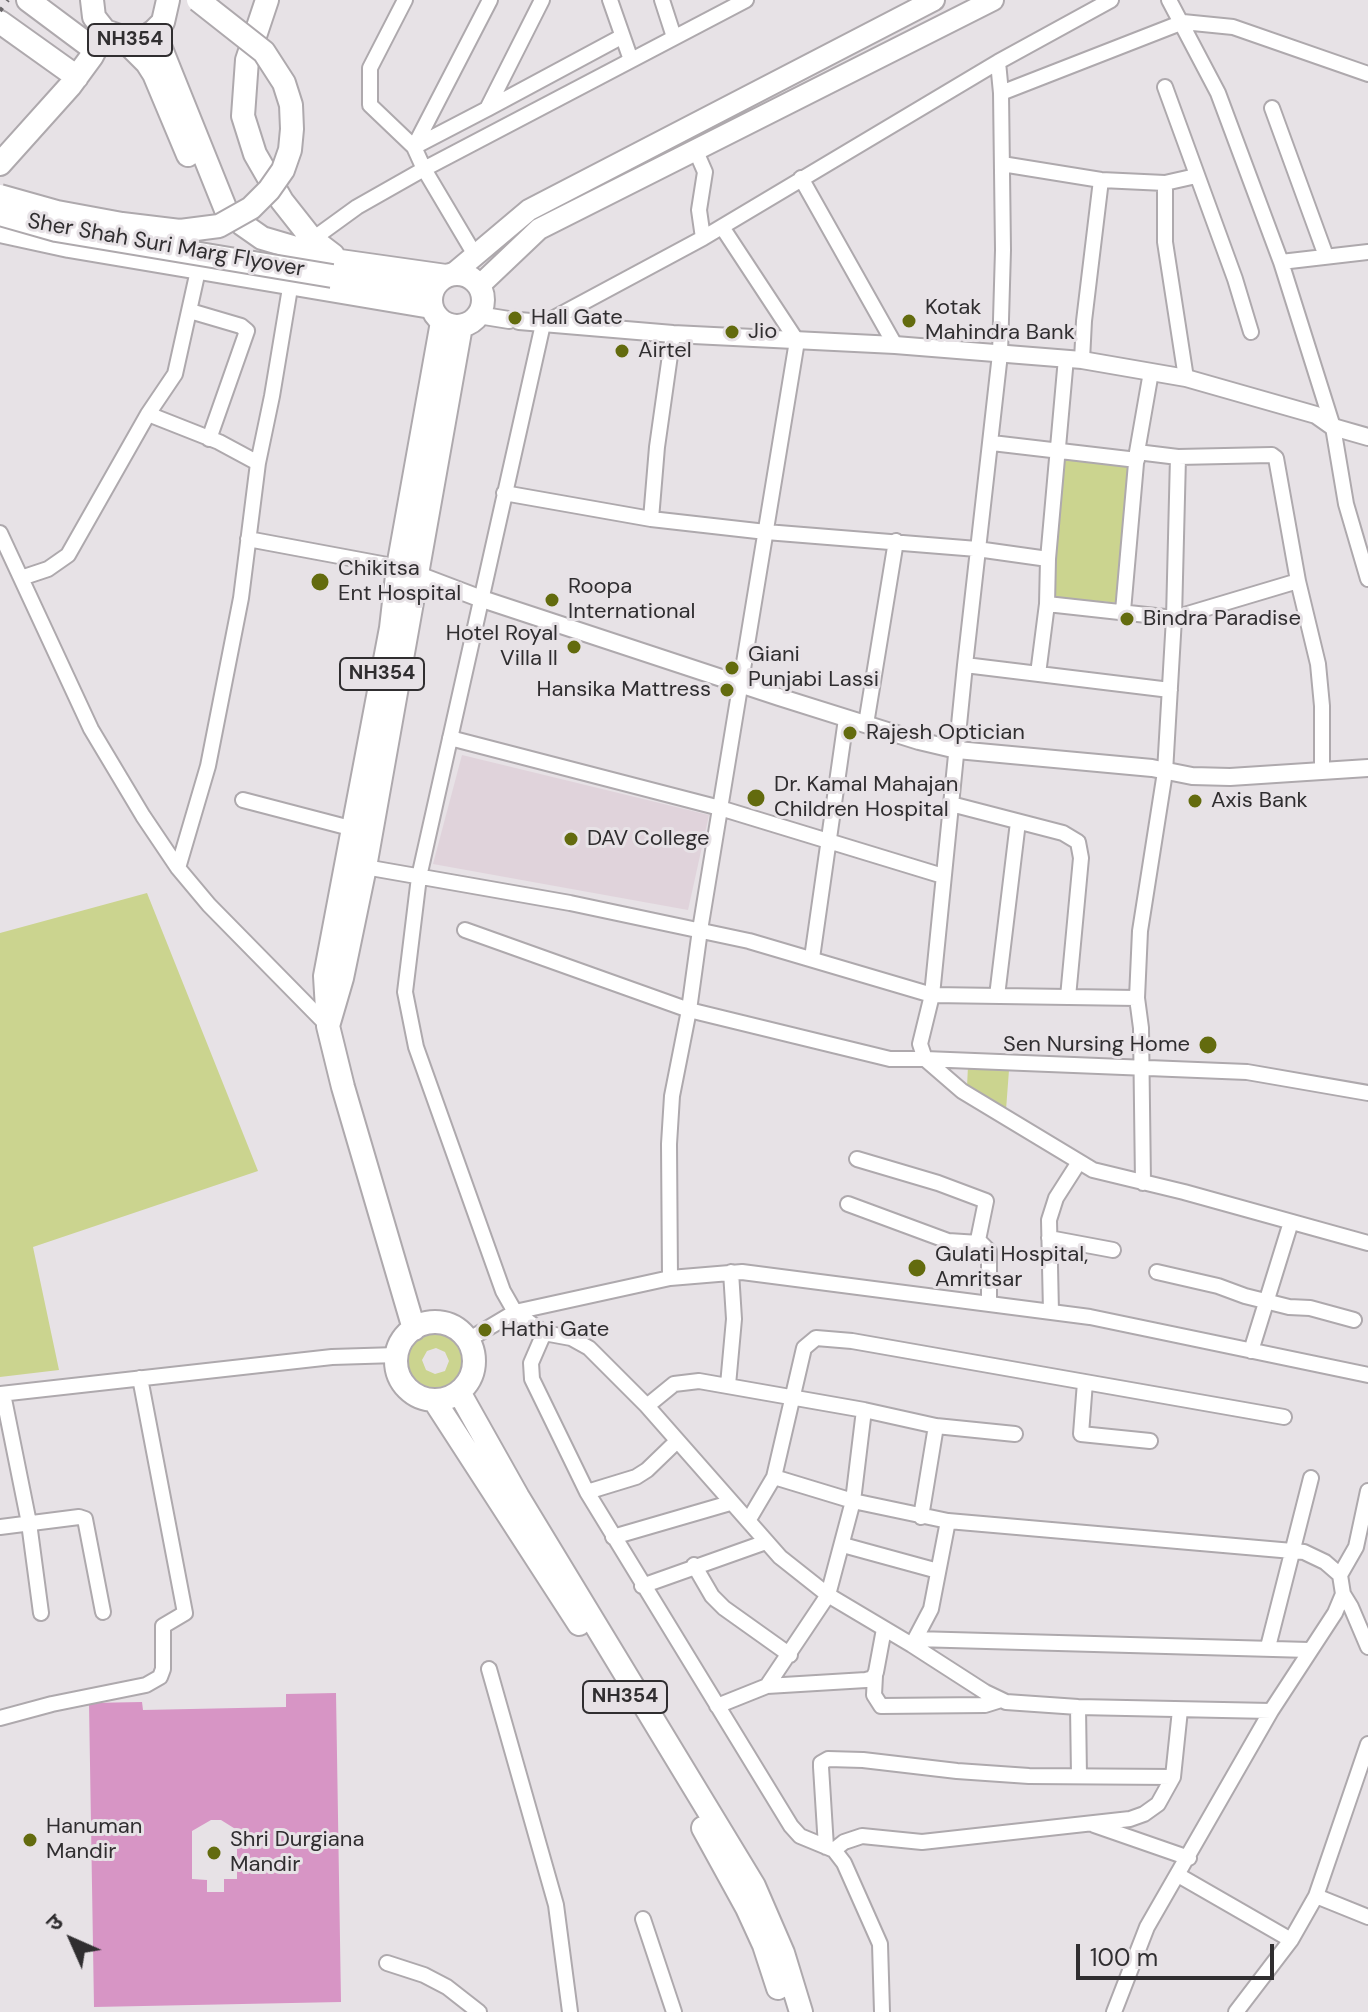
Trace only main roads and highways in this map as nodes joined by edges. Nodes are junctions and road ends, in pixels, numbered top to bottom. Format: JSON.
{"nodes":[{"id":1,"x":28,"y":0,"type":"edge"},
{"id":2,"x":92,"y":0,"type":"edge"},
{"id":3,"x":168,"y":0,"type":"edge"},
{"id":4,"x":198,"y":0,"type":"edge"},
{"id":5,"x":267,"y":0,"type":"edge"},
{"id":6,"x":934,"y":0,"type":"edge"},
{"id":7,"x":993,"y":0,"type":"edge"},
{"id":8,"x":0,"y":22,"type":"edge"},
{"id":9,"x":154,"y":31,"type":"junction"},
{"id":10,"x":108,"y":40,"type":"junction"},
{"id":11,"x":77,"y":77,"type":"junction"},
{"id":12,"x":0,"y":164,"type":"edge"},
{"id":13,"x":0,"y":196,"type":"edge"},
{"id":14,"x":0,"y":214,"type":"edge"},
{"id":15,"x":0,"y":231,"type":"edge"},
{"id":16,"x":305,"y":244,"type":"junction"},
{"id":17,"x":191,"y":265,"type":"junction"},
{"id":18,"x":336,"y":268,"type":"junction"},
{"id":19,"x":450,"y":275,"type":"junction"},
{"id":20,"x":479,"y":286,"type":"junction"},
{"id":21,"x":449,"y":313,"type":"junction"},
{"id":22,"x":407,"y":570,"type":"junction"},
{"id":23,"x":328,"y":1026,"type":"junction"},
{"id":24,"x":414,"y":1329,"type":"junction"},
{"id":25,"x":459,"y":1392,"type":"junction"},
{"id":26,"x":434,"y":1400,"type":"junction"},
{"id":27,"x":786,"y":2012,"type":"edge"},
{"id":28,"x":801,"y":2012,"type":"edge"}],
"edges":[{"from":1,"to":10,"type":"main road"},
{"from":2,"to":10,"type":"main road","number":"NH354"},
{"from":3,"to":9,"type":"main road","number":"NH354"},
{"from":4,"to":13,"type":"main road","name":"Sher Shah Suri Marg Flyover","bridge":true},
{"from":5,"to":16,"type":"main road"},
{"from":6,"to":19,"type":"main road"},
{"from":7,"to":20,"type":"main road"},
{"from":8,"to":11,"type":"main road"},
{"from":9,"to":10,"type":"main road","number":"NH354"},
{"from":9,"to":16,"type":"main road","number":"NH354"},
{"from":10,"to":11,"type":"main road"},
{"from":10,"to":17,"type":"main road","number":"NH354"},
{"from":11,"to":12,"type":"main road"},
{"from":14,"to":18,"type":"main road","name":"Sher Shah Suri Marg Flyover","bridge":true},
{"from":15,"to":17,"type":"main road"},
{"from":16,"to":18,"type":"main road","number":"NH354"},
{"from":17,"to":21,"type":"main road"},
{"from":18,"to":19,"type":"main road","number":"NH354"},
{"from":18,"to":21,"type":"main road"},
{"from":19,"to":20,"type":"main road","number":"NH354"},
{"from":19,"to":21,"type":"main road"},
{"from":20,"to":21,"type":"main road","number":"NH354"},
{"from":21,"to":22,"type":"main road","number":"NH354"},
{"from":22,"to":23,"type":"main road","number":"NH354"},
{"from":22,"to":23,"type":"main road","number":"NH354"},
{"from":23,"to":24,"type":"main road","number":"NH354"},
{"from":24,"to":25,"type":"main road"},
{"from":24,"to":26,"type":"main road","number":"NH354"},
{"from":25,"to":26,"type":"main road"},
{"from":25,"to":28,"type":"main road","number":"NH354"},
{"from":26,"to":27,"type":"main road","number":"NH354"}]}
